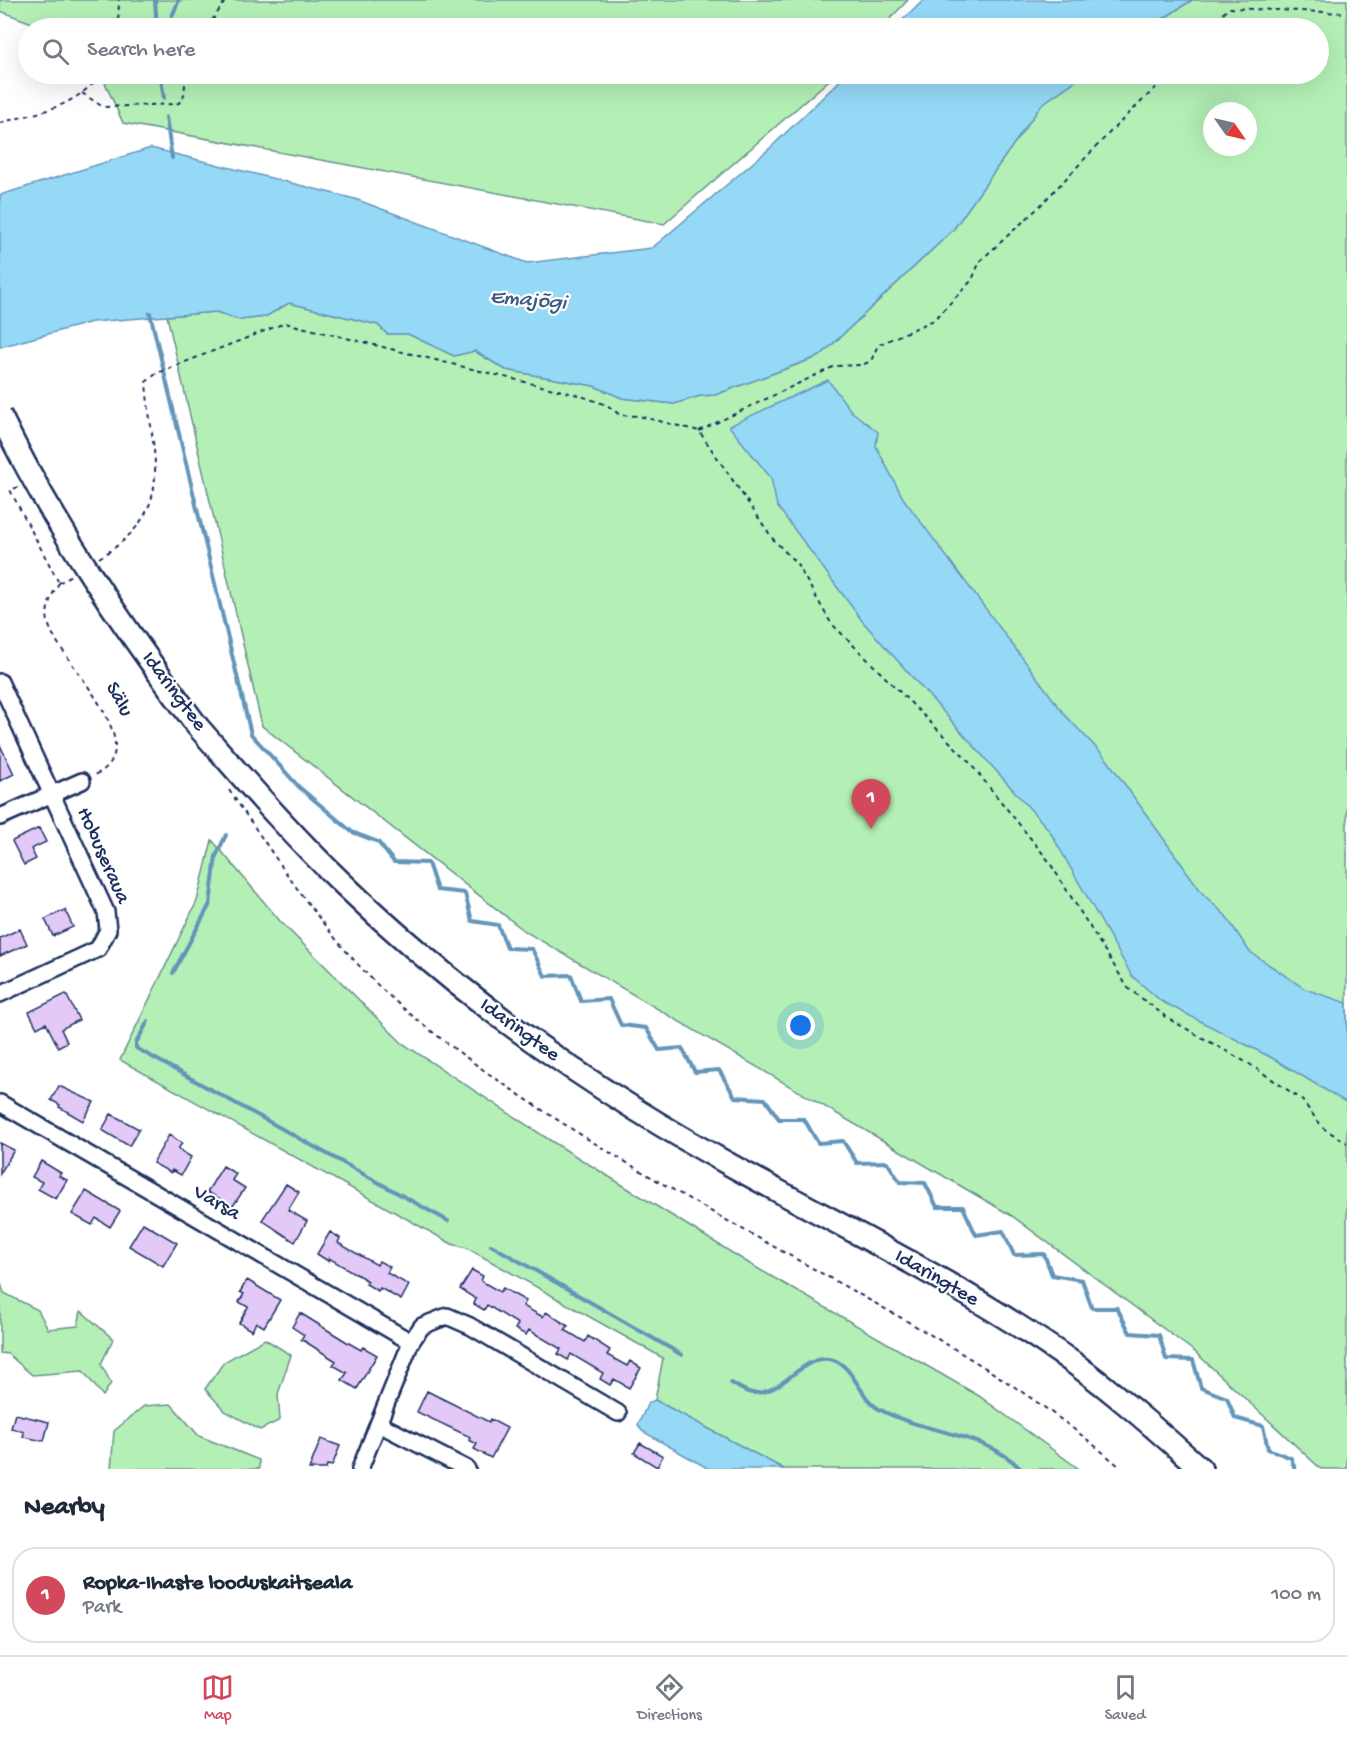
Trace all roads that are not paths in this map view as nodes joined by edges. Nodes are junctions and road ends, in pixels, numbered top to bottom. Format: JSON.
{"nodes":[{"id":1,"x":0,"y":415,"type":"edge"},
{"id":2,"x":0,"y":682,"type":"edge"},
{"id":3,"x":82,"y":781,"type":"road end"},
{"id":4,"x":51,"y":793,"type":"junction"},
{"id":5,"x":0,"y":817,"type":"edge"},
{"id":6,"x":0,"y":994,"type":"edge"},
{"id":7,"x":0,"y":1103,"type":"edge"},
{"id":8,"x":411,"y":1342,"type":"junction"},
{"id":9,"x":618,"y":1413,"type":"dead end"},
{"id":10,"x":379,"y":1424,"type":"junction"},
{"id":11,"x":360,"y":1469,"type":"edge"},
{"id":12,"x":467,"y":1469,"type":"edge"},
{"id":13,"x":1201,"y":1469,"type":"edge"}],
"edges":[{"from":1,"to":13,"type":"main road","name":"Idaringtee","bridge":true},
{"from":2,"to":4,"type":"street","name":"Hobuseraua"},
{"from":3,"to":4,"type":"street"},
{"from":4,"to":5,"type":"street"},
{"from":4,"to":6,"type":"street","name":"Hobuseraua"},
{"from":7,"to":8,"type":"street","name":"Varsa"},
{"from":8,"to":9,"type":"street"},
{"from":8,"to":10,"type":"street"},
{"from":10,"to":11,"type":"street"},
{"from":10,"to":12,"type":"street"}]}
